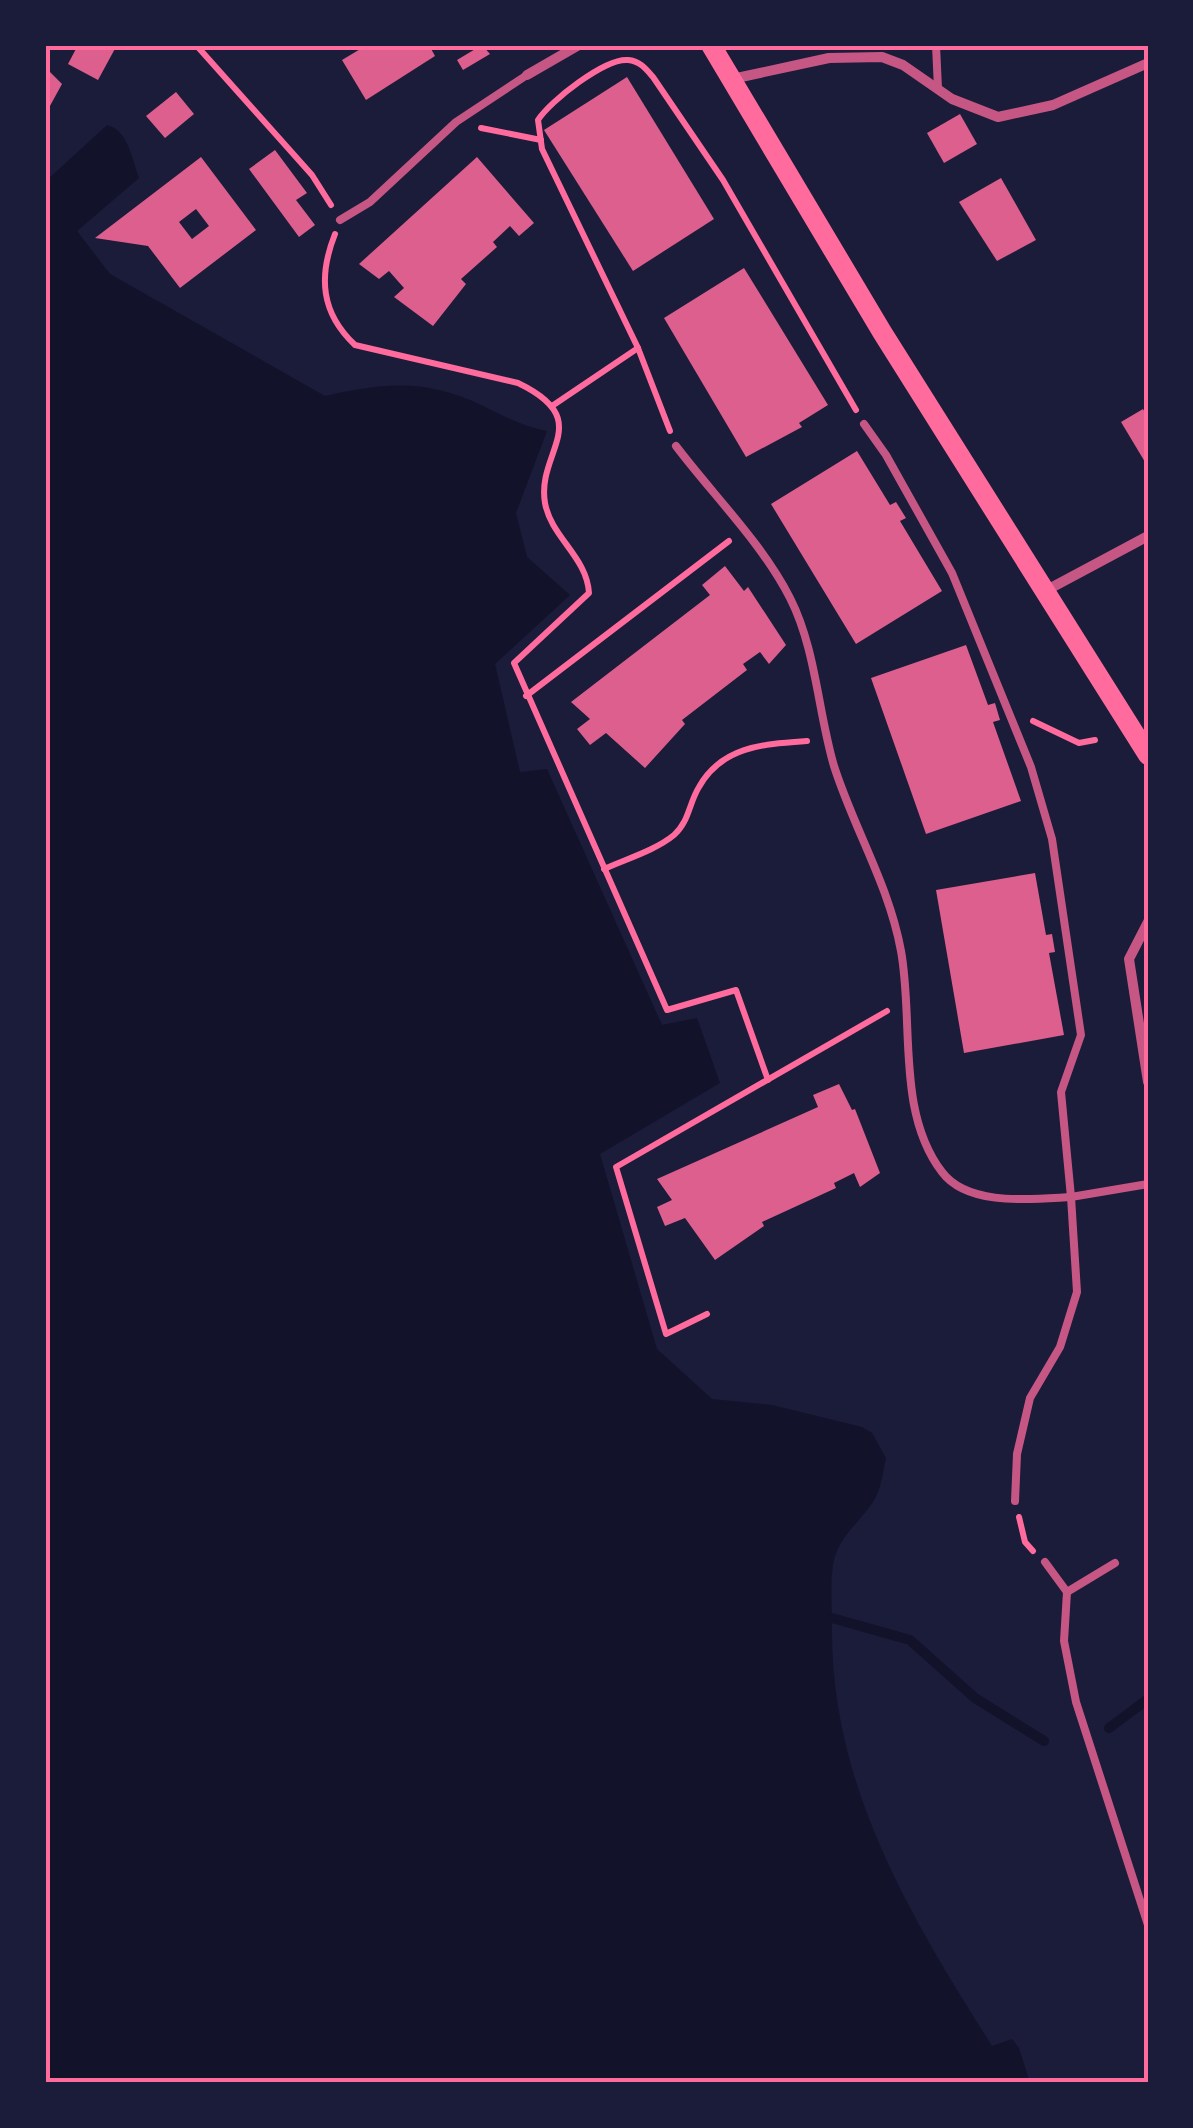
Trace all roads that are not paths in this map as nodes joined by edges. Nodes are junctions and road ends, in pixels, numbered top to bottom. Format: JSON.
{"nodes":[{"id":1,"x":580,"y":45,"type":"edge"},
{"id":2,"x":711,"y":45,"type":"edge"},
{"id":3,"x":936,"y":45,"type":"edge"},
{"id":4,"x":1148,"y":63,"type":"edge"},
{"id":5,"x":526,"y":75,"type":"joint"},
{"id":6,"x":732,"y":78,"type":"junction"},
{"id":7,"x":938,"y":89,"type":"junction"},
{"id":8,"x":340,"y":220,"type":"road end"},
{"id":9,"x":864,"y":424,"type":"road end"},
{"id":10,"x":676,"y":446,"type":"road end"},
{"id":11,"x":1148,"y":536,"type":"edge"},
{"id":12,"x":1046,"y":590,"type":"junction"},
{"id":13,"x":1148,"y":755,"type":"edge"},
{"id":14,"x":1148,"y":922,"type":"edge"},
{"id":15,"x":1148,"y":1082,"type":"edge"},
{"id":16,"x":1148,"y":1184,"type":"edge"},
{"id":17,"x":1071,"y":1197,"type":"junction"},
{"id":18,"x":1015,"y":1500,"type":"road end"},
{"id":19,"x":1044,"y":1562,"type":"road end"},
{"id":20,"x":1115,"y":1563,"type":"dead end"},
{"id":21,"x":1068,"y":1592,"type":"junction"},
{"id":22,"x":1148,"y":1925,"type":"edge"}],
"edges":[{"from":1,"to":5,"type":"street"},
{"from":2,"to":6,"type":"main road"},
{"from":3,"to":7,"type":"lane"},
{"from":4,"to":7,"type":"street"},
{"from":5,"to":8,"type":"lane"},
{"from":6,"to":7,"type":"street"},
{"from":6,"to":12,"type":"main road"},
{"from":9,"to":17,"type":"lane"},
{"from":10,"to":17,"type":"lane"},
{"from":11,"to":12,"type":"street"},
{"from":12,"to":13,"type":"main road"},
{"from":14,"to":15,"type":"street"},
{"from":16,"to":17,"type":"lane"},
{"from":17,"to":18,"type":"lane"},
{"from":19,"to":21,"type":"lane"},
{"from":20,"to":21,"type":"lane"},
{"from":21,"to":22,"type":"lane"}]}
